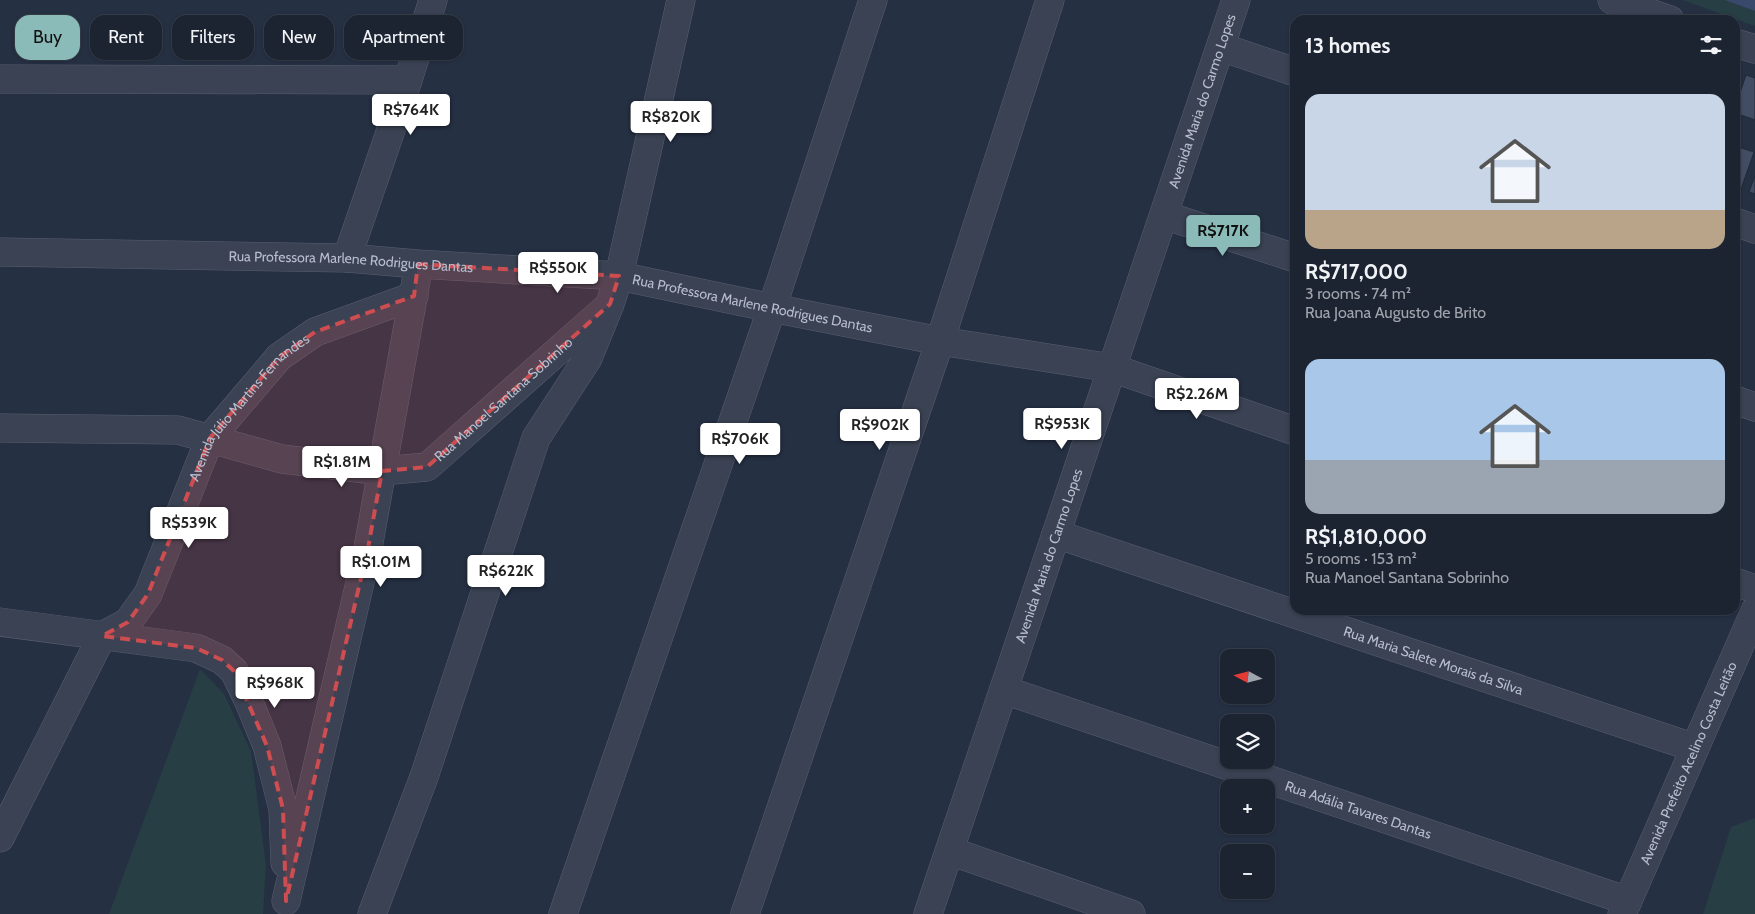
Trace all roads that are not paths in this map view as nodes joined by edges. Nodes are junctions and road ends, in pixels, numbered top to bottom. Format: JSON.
{"nodes":[{"id":1,"x":433,"y":0,"type":"edge"},
{"id":2,"x":681,"y":0,"type":"edge"},
{"id":3,"x":873,"y":0,"type":"edge"},
{"id":4,"x":1050,"y":0,"type":"edge"},
{"id":5,"x":1236,"y":0,"type":"edge"},
{"id":6,"x":1612,"y":0,"type":"edge"},
{"id":7,"x":1656,"y":15,"type":"edge"},
{"id":8,"x":1740,"y":44,"type":"edge"},
{"id":9,"x":1221,"y":47,"type":"junction"},
{"id":10,"x":1755,"y":50,"type":"edge"},
{"id":11,"x":1290,"y":70,"type":"edge"},
{"id":12,"x":0,"y":79,"type":"edge"},
{"id":13,"x":408,"y":80,"type":"junction"},
{"id":14,"x":1164,"y":215,"type":"junction"},
{"id":15,"x":1740,"y":224,"type":"edge"},
{"id":16,"x":1755,"y":229,"type":"edge"},
{"id":17,"x":0,"y":252,"type":"edge"},
{"id":18,"x":1290,"y":256,"type":"edge"},
{"id":19,"x":347,"y":258,"type":"junction"},
{"id":20,"x":418,"y":264,"type":"junction"},
{"id":21,"x":619,"y":276,"type":"junction"},
{"id":22,"x":414,"y":296,"type":"junction"},
{"id":23,"x":610,"y":304,"type":"junction"},
{"id":24,"x":772,"y":308,"type":"junction"},
{"id":25,"x":940,"y":341,"type":"junction"},
{"id":26,"x":1112,"y":368,"type":"junction"},
{"id":27,"x":1740,"y":402,"type":"edge"},
{"id":28,"x":1755,"y":407,"type":"edge"},
{"id":29,"x":0,"y":428,"type":"edge"},
{"id":30,"x":1290,"y":429,"type":"edge"},
{"id":31,"x":210,"y":438,"type":"junction"},
{"id":32,"x":382,"y":471,"type":"junction"},
{"id":33,"x":1056,"y":534,"type":"junction"},
{"id":34,"x":1740,"y":584,"type":"edge"},
{"id":35,"x":1755,"y":589,"type":"edge"},
{"id":36,"x":1755,"y":611,"type":"edge"},
{"id":37,"x":1290,"y":612,"type":"edge"},
{"id":38,"x":1298,"y":615,"type":"edge"},
{"id":39,"x":0,"y":622,"type":"edge"},
{"id":40,"x":102,"y":636,"type":"junction"},
{"id":41,"x":1004,"y":690,"type":"junction"},
{"id":42,"x":1695,"y":748,"type":"junction"},
{"id":43,"x":4,"y":821,"type":"edge"},
{"id":44,"x":950,"y":851,"type":"junction"},
{"id":45,"x":1625,"y":907,"type":"edge"},
{"id":46,"x":285,"y":908,"type":"edge"},
{"id":47,"x":372,"y":914,"type":"edge"},
{"id":48,"x":563,"y":914,"type":"edge"},
{"id":49,"x":745,"y":914,"type":"edge"},
{"id":50,"x":928,"y":914,"type":"edge"},
{"id":51,"x":1131,"y":914,"type":"edge"}],
"edges":[{"from":1,"to":13,"type":"street"},
{"from":2,"to":21,"type":"street"},
{"from":3,"to":24,"type":"street"},
{"from":4,"to":25,"type":"street"},
{"from":5,"to":9,"type":"street","name":"Avenida Maria do Carmo Lopes"},
{"from":6,"to":7,"type":"street"},
{"from":8,"to":10,"type":"street"},
{"from":9,"to":11,"type":"street"},
{"from":9,"to":14,"type":"street","name":"Avenida Maria do Carmo Lopes"},
{"from":12,"to":13,"type":"street"},
{"from":13,"to":19,"type":"street"},
{"from":14,"to":18,"type":"street"},
{"from":14,"to":26,"type":"street","name":"Avenida Maria do Carmo Lopes"},
{"from":15,"to":16,"type":"street"},
{"from":17,"to":19,"type":"street","name":"Rua Professora Marlene Rodrigues Dantas"},
{"from":19,"to":20,"type":"street","name":"Rua Professora Marlene Rodrigues Dantas"},
{"from":20,"to":21,"type":"street","name":"Rua Professora Marlene Rodrigues Dantas"},
{"from":20,"to":22,"type":"street"},
{"from":21,"to":23,"type":"street"},
{"from":21,"to":24,"type":"street","name":"Rua Professora Marlene Rodrigues Dantas"},
{"from":22,"to":31,"type":"street","name":"Avenida Júlio Martins Fernandes"},
{"from":22,"to":32,"type":"street"},
{"from":23,"to":32,"type":"street","name":"Rua Manoel Santana Sobrinho"},
{"from":23,"to":47,"type":"street"},
{"from":24,"to":25,"type":"street","name":"Rua Professora Marlene Rodrigues Dantas"},
{"from":24,"to":48,"type":"street"},
{"from":25,"to":26,"type":"street","name":"Rua Professora Marlene Rodrigues Dantas"},
{"from":25,"to":49,"type":"street"},
{"from":26,"to":30,"type":"street","name":"Rua Professora Marlene Rodrigues Dantas"},
{"from":26,"to":33,"type":"street","name":"Avenida Maria do Carmo Lopes"},
{"from":27,"to":28,"type":"street"},
{"from":29,"to":31,"type":"street","name":"Rua Manoel Santana Sobrinho"},
{"from":31,"to":32,"type":"street","name":"Rua Manoel Santana Sobrinho"},
{"from":31,"to":40,"type":"street","name":"Avenida Júlio Martins Fernandes"},
{"from":32,"to":46,"type":"street"},
{"from":33,"to":37,"type":"street","name":"Rua Maria Salete Morais da Silva"},
{"from":33,"to":41,"type":"street","name":"Avenida Maria do Carmo Lopes"},
{"from":34,"to":35,"type":"street"},
{"from":36,"to":42,"type":"street","name":"Avenida Prefeito Acelino Costa Leitão"},
{"from":38,"to":42,"type":"street","name":"Rua Maria Salete Morais da Silva"},
{"from":39,"to":40,"type":"street"},
{"from":40,"to":43,"type":"street"},
{"from":40,"to":46,"type":"street"},
{"from":41,"to":44,"type":"street","name":"Avenida Maria do Carmo Lopes"},
{"from":41,"to":45,"type":"street","name":"Rua Adália Tavares Dantas"},
{"from":42,"to":45,"type":"street","name":"Avenida Prefeito Acelino Costa Leitão"},
{"from":44,"to":50,"type":"street","name":"Avenida Maria do Carmo Lopes"},
{"from":44,"to":51,"type":"street"}]}
